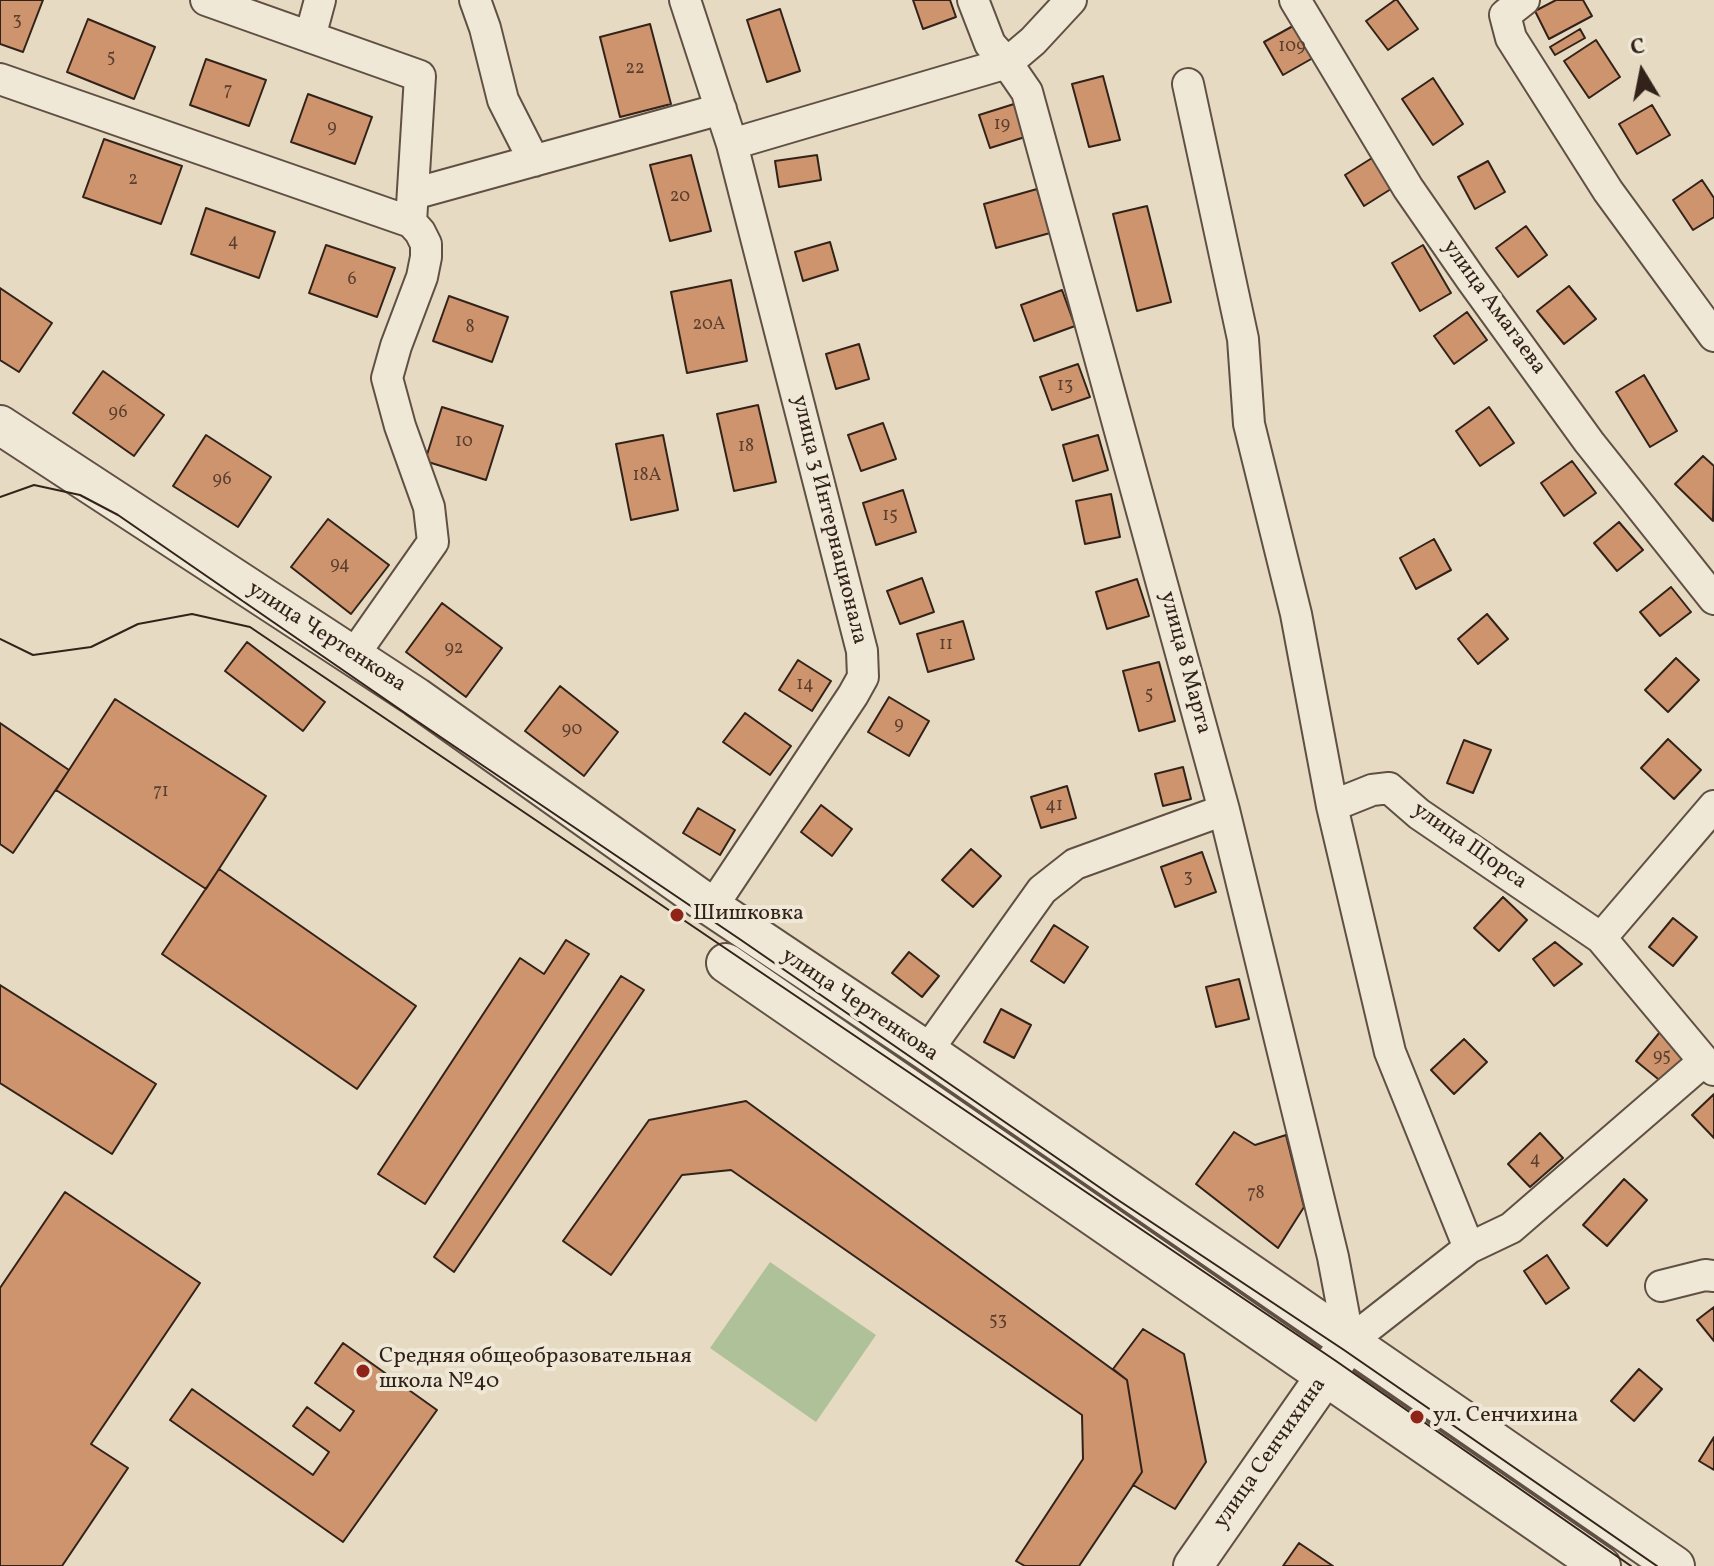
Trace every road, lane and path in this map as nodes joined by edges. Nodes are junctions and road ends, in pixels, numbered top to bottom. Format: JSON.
{"nodes":[{"id":1,"x":206,"y":0,"type":"edge"},
{"id":2,"x":320,"y":0,"type":"edge"},
{"id":3,"x":475,"y":0,"type":"edge"},
{"id":4,"x":685,"y":0,"type":"edge"},
{"id":5,"x":973,"y":0,"type":"edge"},
{"id":6,"x":1071,"y":0,"type":"edge"},
{"id":7,"x":1295,"y":0,"type":"edge"},
{"id":8,"x":1524,"y":0,"type":"edge"},
{"id":9,"x":310,"y":37,"type":"junction"},
{"id":10,"x":1007,"y":63,"type":"junction"},
{"id":11,"x":0,"y":79,"type":"edge"},
{"id":12,"x":1188,"y":84,"type":"dead end"},
{"id":13,"x":721,"y":109,"type":"junction"},
{"id":14,"x":732,"y":144,"type":"junction"},
{"id":15,"x":534,"y":161,"type":"junction"},
{"id":16,"x":412,"y":208,"type":"junction"},
{"id":17,"x":1714,"y":336,"type":"edge"},
{"id":18,"x":0,"y":425,"type":"edge"},
{"id":19,"x":1714,"y":599,"type":"edge"},
{"id":20,"x":353,"y":656,"type":"junction"},
{"id":21,"x":1332,"y":806,"type":"junction"},
{"id":22,"x":1714,"y":806,"type":"edge"},
{"id":23,"x":1224,"y":810,"type":"junction"},
{"id":24,"x":712,"y":907,"type":"junction"},
{"id":25,"x":1601,"y":938,"type":"junction"},
{"id":26,"x":726,"y":963,"type":"dead end"},
{"id":27,"x":927,"y":1051,"type":"junction"},
{"id":28,"x":1709,"y":1065,"type":"edge"},
{"id":29,"x":1469,"y":1248,"type":"junction"},
{"id":30,"x":1714,"y":1276,"type":"edge"},
{"id":31,"x":1661,"y":1286,"type":"dead end"},
{"id":32,"x":1349,"y":1342,"type":"junction"},
{"id":33,"x":1325,"y":1377,"type":"junction"},
{"id":34,"x":1193,"y":1566,"type":"edge"},
{"id":35,"x":1601,"y":1566,"type":"edge"},
{"id":36,"x":1675,"y":1566,"type":"edge"}],
"edges":[{"from":1,"to":9,"type":"street"},
{"from":2,"to":9,"type":"street"},
{"from":3,"to":15,"type":"street"},
{"from":4,"to":13,"type":"street","name":"улица 3 Интернационала"},
{"from":5,"to":10,"type":"street","name":"улица 8 Марта"},
{"from":6,"to":10,"type":"street"},
{"from":7,"to":19,"type":"street","name":"улица Амагаева"},
{"from":8,"to":17,"type":"street"},
{"from":9,"to":16,"type":"street"},
{"from":10,"to":14,"type":"street"},
{"from":10,"to":23,"type":"street","name":"улица 8 Марта"},
{"from":11,"to":16,"type":"street"},
{"from":12,"to":21,"type":"street"},
{"from":13,"to":14,"type":"street","name":"улица 3 Интернационала"},
{"from":13,"to":15,"type":"street"},
{"from":14,"to":24,"type":"street","name":"улица 3 Интернационала"},
{"from":15,"to":16,"type":"street"},
{"from":16,"to":20,"type":"street"},
{"from":18,"to":20,"type":"street","name":"улица Чертенкова"},
{"from":20,"to":24,"type":"street","name":"улица Чертенкова"},
{"from":21,"to":25,"type":"street","name":"улица Щорса"},
{"from":21,"to":29,"type":"street"},
{"from":22,"to":25,"type":"street"},
{"from":23,"to":27,"type":"street"},
{"from":23,"to":32,"type":"street","name":"улица 8 Марта"},
{"from":24,"to":27,"type":"street","name":"улица Чертенкова"},
{"from":25,"to":28,"type":"street","name":"улица Щорса"},
{"from":26,"to":33,"type":"street"},
{"from":27,"to":32,"type":"street","name":"улица Чертенкова"},
{"from":28,"to":29,"type":"street"},
{"from":29,"to":32,"type":"street"},
{"from":30,"to":31,"type":"street"},
{"from":32,"to":33,"type":"street","name":"улица Сенчихина"},
{"from":32,"to":36,"type":"street","name":"улица Чертенкова"},
{"from":33,"to":34,"type":"street","name":"улица Сенчихина"},
{"from":33,"to":35,"type":"street"}]}
